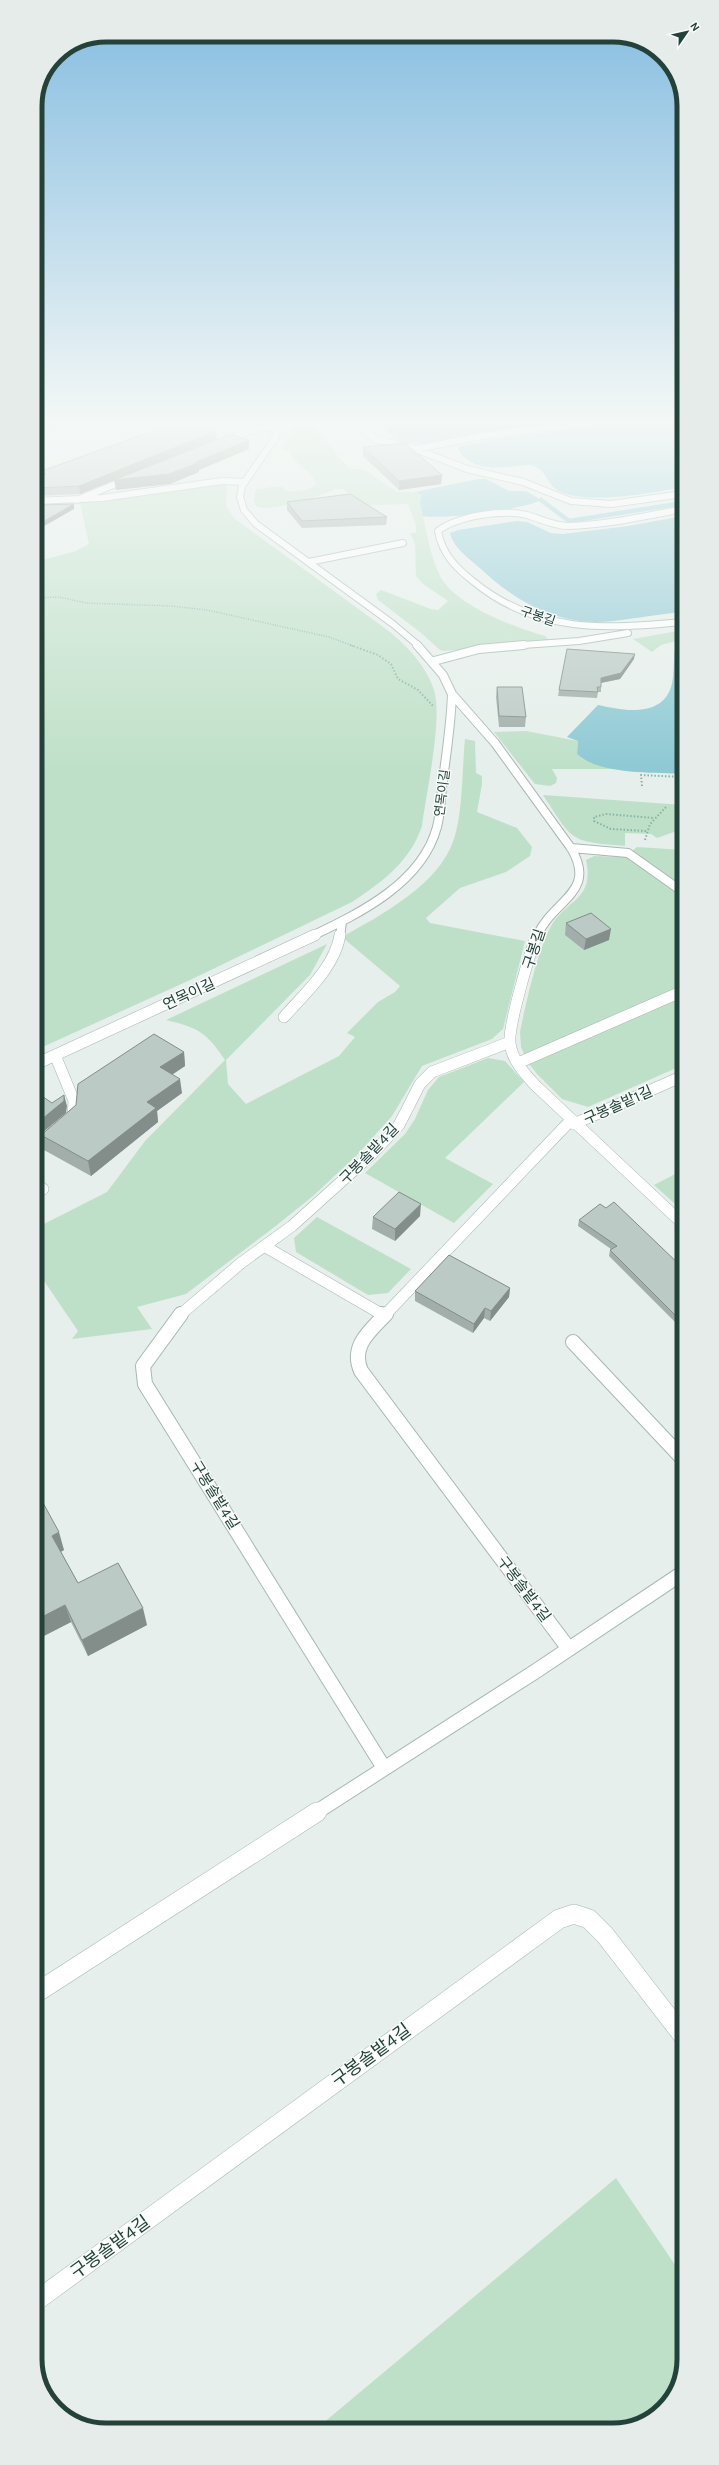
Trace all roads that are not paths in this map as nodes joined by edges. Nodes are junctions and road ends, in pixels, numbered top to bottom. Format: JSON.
{"nodes":[{"id":1,"x":277,"y":539,"type":"edge"},
{"id":2,"x":438,"y":539,"type":"edge"},
{"id":3,"x":403,"y":544,"type":"dead end"},
{"id":4,"x":309,"y":562,"type":"junction"},
{"id":5,"x":677,"y":623,"type":"edge"},
{"id":6,"x":662,"y":624,"type":"junction"},
{"id":7,"x":434,"y":661,"type":"junction"},
{"id":8,"x":452,"y":694,"type":"junction"},
{"id":9,"x":572,"y":848,"type":"junction"},
{"id":10,"x":677,"y":888,"type":"edge"},
{"id":11,"x":342,"y":922,"type":"junction"},
{"id":12,"x":677,"y":994,"type":"edge"},
{"id":13,"x":284,"y":1017,"type":"dead end"},
{"id":14,"x":510,"y":1042,"type":"junction"},
{"id":15,"x":55,"y":1055,"type":"junction"},
{"id":16,"x":42,"y":1061,"type":"edge"},
{"id":17,"x":518,"y":1063,"type":"junction"},
{"id":18,"x":677,"y":1078,"type":"edge"},
{"id":19,"x":572,"y":1122,"type":"junction"},
{"id":20,"x":42,"y":1142,"type":"edge"},
{"id":21,"x":677,"y":1218,"type":"edge"},
{"id":22,"x":264,"y":1246,"type":"junction"},
{"id":23,"x":384,"y":1316,"type":"junction"},
{"id":24,"x":573,"y":1342,"type":"dead end"},
{"id":25,"x":677,"y":1453,"type":"edge"},
{"id":26,"x":677,"y":1577,"type":"edge"},
{"id":27,"x":569,"y":1649,"type":"junction"},
{"id":28,"x":384,"y":1768,"type":"junction"},
{"id":29,"x":42,"y":1989,"type":"edge"},
{"id":30,"x":677,"y":2028,"type":"edge"},
{"id":31,"x":42,"y":2296,"type":"edge"}],
"edges":[{"from":1,"to":4,"type":"street","name":"구봉길"},
{"from":2,"to":6,"type":"street","name":"구봉길"},
{"from":3,"to":4,"type":"street"},
{"from":4,"to":7,"type":"street","name":"구봉길"},
{"from":5,"to":6,"type":"street","name":"구봉길"},
{"from":6,"to":7,"type":"street","name":"구봉길"},
{"from":7,"to":8,"type":"street","name":"구봉길"},
{"from":8,"to":9,"type":"street","name":"구봉길"},
{"from":8,"to":11,"type":"street","name":"연목이길"},
{"from":9,"to":10,"type":"street"},
{"from":9,"to":14,"type":"street","name":"구봉길"},
{"from":11,"to":13,"type":"street"},
{"from":11,"to":15,"type":"street","name":"연목이길"},
{"from":12,"to":17,"type":"street"},
{"from":14,"to":17,"type":"street"},
{"from":14,"to":22,"type":"street","name":"구봉솔밭4길"},
{"from":15,"to":16,"type":"street","name":"연목이길"},
{"from":15,"to":20,"type":"street"},
{"from":17,"to":19,"type":"street"},
{"from":18,"to":19,"type":"street","name":"구봉솔밭1길"},
{"from":19,"to":21,"type":"street"},
{"from":19,"to":23,"type":"street","name":"구봉솔밭4길"},
{"from":22,"to":23,"type":"street"},
{"from":22,"to":28,"type":"street","name":"구봉솔밭4길"},
{"from":23,"to":27,"type":"street","name":"구봉솔밭4길"},
{"from":24,"to":25,"type":"street"},
{"from":26,"to":27,"type":"street"},
{"from":27,"to":28,"type":"street"},
{"from":28,"to":29,"type":"street"},
{"from":30,"to":31,"type":"street","name":"구봉솔밭4길"}]}
